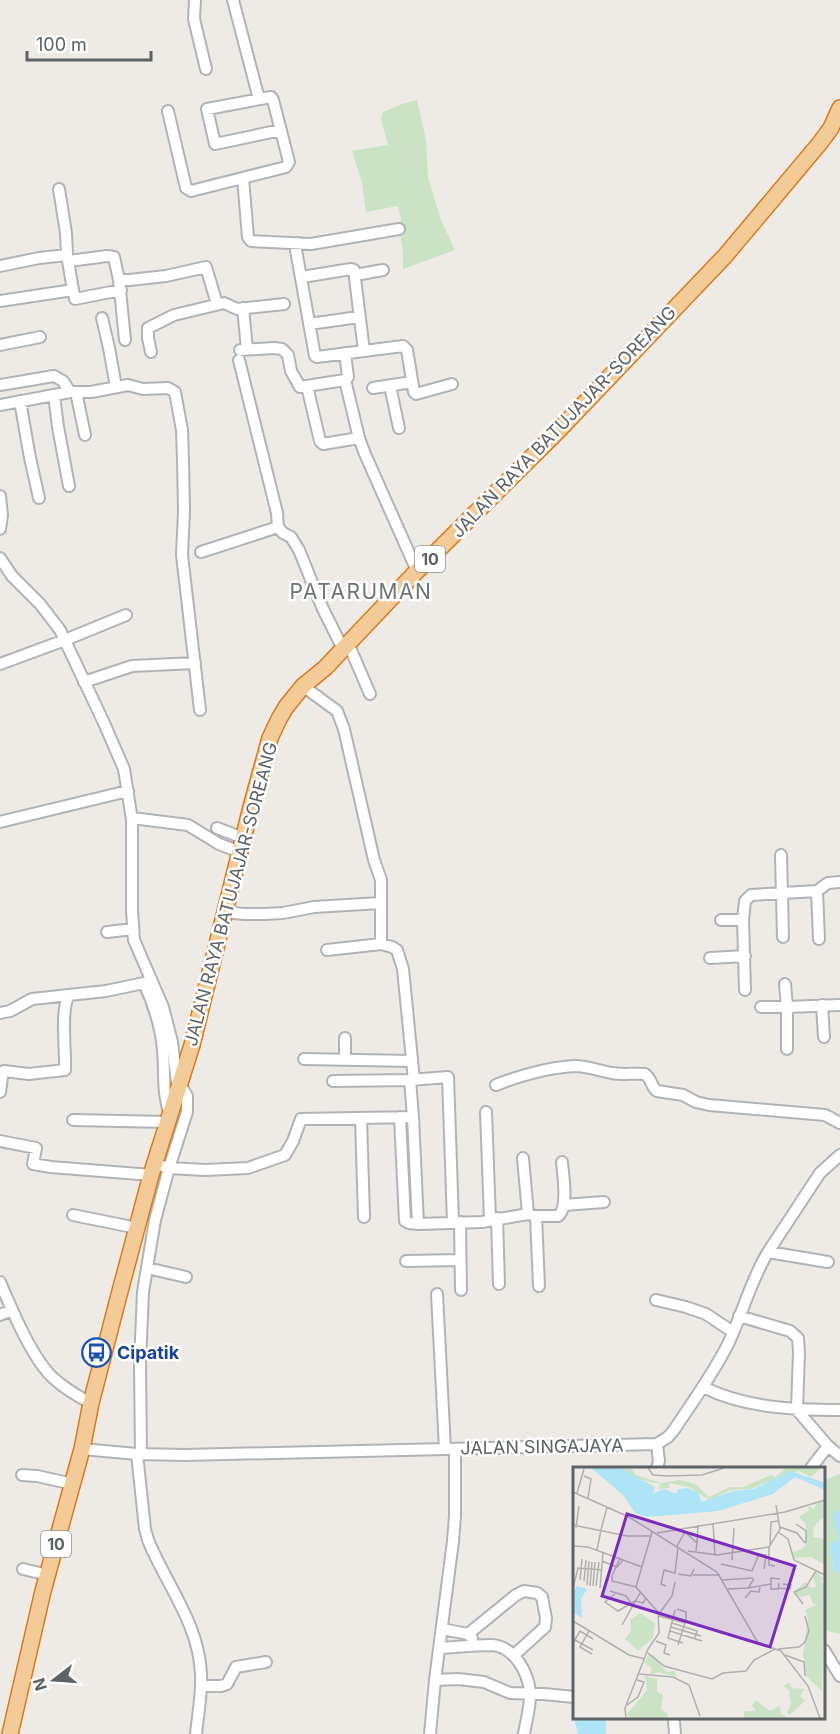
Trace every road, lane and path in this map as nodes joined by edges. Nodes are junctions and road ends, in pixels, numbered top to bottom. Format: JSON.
{"nodes":[{"id":1,"x":195,"y":0,"type":"edge"},
{"id":2,"x":233,"y":0,"type":"edge"},
{"id":3,"x":206,"y":69,"type":"dead end"},
{"id":4,"x":259,"y":99,"type":"junction"},
{"id":5,"x":840,"y":108,"type":"edge"},
{"id":6,"x":168,"y":111,"type":"dead end"},
{"id":7,"x":281,"y":130,"type":"junction"},
{"id":8,"x":243,"y":178,"type":"junction"},
{"id":9,"x":59,"y":189,"type":"dead end"},
{"id":10,"x":399,"y":229,"type":"dead end"},
{"id":11,"x":297,"y":243,"type":"junction"},
{"id":12,"x":68,"y":258,"type":"junction"},
{"id":13,"x":0,"y":266,"type":"edge"},
{"id":14,"x":383,"y":270,"type":"dead end"},
{"id":15,"x":355,"y":274,"type":"junction"},
{"id":16,"x":302,"y":277,"type":"junction"},
{"id":17,"x":120,"y":285,"type":"junction"},
{"id":18,"x":73,"y":290,"type":"junction"},
{"id":19,"x":0,"y":301,"type":"edge"},
{"id":20,"x":217,"y":304,"type":"junction"},
{"id":21,"x":284,"y":304,"type":"dead end"},
{"id":22,"x":243,"y":308,"type":"junction"},
{"id":23,"x":359,"y":317,"type":"junction"},
{"id":24,"x":102,"y":318,"type":"dead end"},
{"id":25,"x":309,"y":324,"type":"junction"},
{"id":26,"x":40,"y":337,"type":"dead end"},
{"id":27,"x":125,"y":340,"type":"dead end"},
{"id":28,"x":0,"y":345,"type":"edge"},
{"id":29,"x":364,"y":351,"type":"junction"},
{"id":30,"x":151,"y":352,"type":"dead end"},
{"id":31,"x":242,"y":353,"type":"junction"},
{"id":32,"x":345,"y":353,"type":"junction"},
{"id":33,"x":345,"y":380,"type":"junction"},
{"id":34,"x":412,"y":382,"type":"junction"},
{"id":35,"x":452,"y":384,"type":"dead end"},
{"id":36,"x":0,"y":385,"type":"edge"},
{"id":37,"x":307,"y":386,"type":"junction"},
{"id":38,"x":390,"y":386,"type":"junction"},
{"id":39,"x":116,"y":387,"type":"junction"},
{"id":40,"x":373,"y":388,"type":"dead end"},
{"id":41,"x":73,"y":392,"type":"junction"},
{"id":42,"x":54,"y":395,"type":"junction"},
{"id":43,"x":20,"y":401,"type":"junction"},
{"id":44,"x":0,"y":405,"type":"edge"},
{"id":45,"x":399,"y":428,"type":"dead end"},
{"id":46,"x":85,"y":435,"type":"dead end"},
{"id":47,"x":359,"y":438,"type":"junction"},
{"id":48,"x":69,"y":486,"type":"dead end"},
{"id":49,"x":0,"y":496,"type":"edge"},
{"id":50,"x":39,"y":498,"type":"dead end"},
{"id":51,"x":278,"y":527,"type":"junction"},
{"id":52,"x":0,"y":529,"type":"edge"},
{"id":53,"x":201,"y":552,"type":"dead end"},
{"id":54,"x":0,"y":558,"type":"edge"},
{"id":55,"x":417,"y":571,"type":"junction"},
{"id":56,"x":126,"y":615,"type":"dead end"},
{"id":57,"x":65,"y":640,"type":"junction"},
{"id":58,"x":346,"y":646,"type":"junction"},
{"id":59,"x":195,"y":663,"type":"junction"},
{"id":60,"x":0,"y":664,"type":"edge"},
{"id":61,"x":84,"y":682,"type":"junction"},
{"id":62,"x":303,"y":686,"type":"junction"},
{"id":63,"x":370,"y":694,"type":"dead end"},
{"id":64,"x":201,"y":710,"type":"dead end"},
{"id":65,"x":128,"y":791,"type":"junction"},
{"id":66,"x":132,"y":818,"type":"junction"},
{"id":67,"x":0,"y":822,"type":"edge"},
{"id":68,"x":217,"y":828,"type":"dead end"},
{"id":69,"x":242,"y":845,"type":"junction"},
{"id":70,"x":781,"y":855,"type":"dead end"},
{"id":71,"x":840,"y":882,"type":"edge"},
{"id":72,"x":817,"y":891,"type":"junction"},
{"id":73,"x":782,"y":894,"type":"junction"},
{"id":74,"x":380,"y":903,"type":"junction"},
{"id":75,"x":225,"y":912,"type":"junction"},
{"id":76,"x":721,"y":920,"type":"dead end"},
{"id":77,"x":743,"y":920,"type":"junction"},
{"id":78,"x":133,"y":928,"type":"junction"},
{"id":79,"x":107,"y":932,"type":"dead end"},
{"id":80,"x":783,"y":937,"type":"dead end"},
{"id":81,"x":819,"y":939,"type":"dead end"},
{"id":82,"x":381,"y":944,"type":"junction"},
{"id":83,"x":327,"y":950,"type":"dead end"},
{"id":84,"x":745,"y":956,"type":"junction"},
{"id":85,"x":710,"y":958,"type":"dead end"},
{"id":86,"x":148,"y":982,"type":"junction"},
{"id":87,"x":785,"y":984,"type":"dead end"},
{"id":88,"x":745,"y":990,"type":"dead end"},
{"id":89,"x":69,"y":995,"type":"junction"},
{"id":90,"x":822,"y":1005,"type":"junction"},
{"id":91,"x":840,"y":1005,"type":"edge"},
{"id":92,"x":761,"y":1006,"type":"dead end"},
{"id":93,"x":787,"y":1007,"type":"junction"},
{"id":94,"x":0,"y":1013,"type":"edge"},
{"id":95,"x":824,"y":1037,"type":"dead end"},
{"id":96,"x":345,"y":1038,"type":"dead end"},
{"id":97,"x":787,"y":1049,"type":"dead end"},
{"id":98,"x":304,"y":1059,"type":"dead end"},
{"id":99,"x":345,"y":1060,"type":"junction"},
{"id":100,"x":412,"y":1061,"type":"junction"},
{"id":101,"x":412,"y":1080,"type":"junction"},
{"id":102,"x":333,"y":1082,"type":"dead end"},
{"id":103,"x":496,"y":1085,"type":"dead end"},
{"id":104,"x":178,"y":1091,"type":"junction"},
{"id":105,"x":0,"y":1092,"type":"edge"},
{"id":106,"x":486,"y":1112,"type":"dead end"},
{"id":107,"x":169,"y":1116,"type":"junction"},
{"id":108,"x":400,"y":1117,"type":"junction"},
{"id":109,"x":412,"y":1117,"type":"junction"},
{"id":110,"x":361,"y":1118,"type":"junction"},
{"id":111,"x":74,"y":1120,"type":"dead end"},
{"id":112,"x":840,"y":1123,"type":"edge"},
{"id":113,"x":0,"y":1141,"type":"edge"},
{"id":114,"x":840,"y":1155,"type":"edge"},
{"id":115,"x":523,"y":1158,"type":"dead end"},
{"id":116,"x":562,"y":1162,"type":"dead end"},
{"id":117,"x":160,"y":1168,"type":"junction"},
{"id":118,"x":604,"y":1202,"type":"dead end"},
{"id":119,"x":564,"y":1205,"type":"junction"},
{"id":120,"x":73,"y":1215,"type":"dead end"},
{"id":121,"x":532,"y":1215,"type":"junction"},
{"id":122,"x":364,"y":1217,"type":"dead end"},
{"id":123,"x":493,"y":1219,"type":"junction"},
{"id":124,"x":457,"y":1222,"type":"junction"},
{"id":125,"x":418,"y":1224,"type":"junction"},
{"id":126,"x":137,"y":1228,"type":"junction"},
{"id":127,"x":768,"y":1252,"type":"junction"},
{"id":128,"x":460,"y":1260,"type":"junction"},
{"id":129,"x":406,"y":1261,"type":"dead end"},
{"id":130,"x":828,"y":1262,"type":"dead end"},
{"id":131,"x":147,"y":1268,"type":"junction"},
{"id":132,"x":186,"y":1277,"type":"dead end"},
{"id":133,"x":0,"y":1282,"type":"edge"},
{"id":134,"x":499,"y":1284,"type":"dead end"},
{"id":135,"x":539,"y":1286,"type":"dead end"},
{"id":136,"x":461,"y":1290,"type":"dead end"},
{"id":137,"x":437,"y":1294,"type":"dead end"},
{"id":138,"x":656,"y":1300,"type":"dead end"},
{"id":139,"x":12,"y":1310,"type":"junction"},
{"id":140,"x":0,"y":1315,"type":"edge"},
{"id":141,"x":739,"y":1317,"type":"junction"},
{"id":142,"x":733,"y":1332,"type":"junction"},
{"id":143,"x":703,"y":1387,"type":"junction"},
{"id":144,"x":91,"y":1403,"type":"junction"},
{"id":145,"x":797,"y":1410,"type":"junction"},
{"id":146,"x":840,"y":1410,"type":"edge"},
{"id":147,"x":657,"y":1444,"type":"junction"},
{"id":148,"x":828,"y":1446,"type":"junction"},
{"id":149,"x":82,"y":1449,"type":"junction"},
{"id":150,"x":450,"y":1449,"type":"junction"},
{"id":151,"x":139,"y":1454,"type":"junction"},
{"id":152,"x":840,"y":1456,"type":"edge"},
{"id":153,"x":657,"y":1467,"type":"edge"},
{"id":154,"x":812,"y":1467,"type":"edge"},
{"id":155,"x":22,"y":1475,"type":"dead end"},
{"id":156,"x":73,"y":1484,"type":"junction"},
{"id":157,"x":23,"y":1569,"type":"dead end"},
{"id":158,"x":48,"y":1575,"type":"junction"},
{"id":159,"x":442,"y":1629,"type":"junction"},
{"id":160,"x":468,"y":1634,"type":"junction"},
{"id":161,"x":471,"y":1647,"type":"junction"},
{"id":162,"x":440,"y":1648,"type":"junction"},
{"id":163,"x":825,"y":1652,"type":"edge"},
{"id":164,"x":514,"y":1656,"type":"junction"},
{"id":165,"x":266,"y":1662,"type":"dead end"},
{"id":166,"x":840,"y":1676,"type":"edge"},
{"id":167,"x":435,"y":1680,"type":"junction"},
{"id":168,"x":205,"y":1686,"type":"junction"},
{"id":169,"x":530,"y":1694,"type":"junction"},
{"id":170,"x":573,"y":1697,"type":"edge"},
{"id":171,"x":674,"y":1722,"type":"dead end"},
{"id":172,"x":10,"y":1734,"type":"edge"},
{"id":173,"x":196,"y":1734,"type":"edge"},
{"id":174,"x":430,"y":1734,"type":"edge"},
{"id":175,"x":524,"y":1734,"type":"edge"},
{"id":176,"x":675,"y":1734,"type":"edge"}],
"edges":[{"from":1,"to":3,"type":"street"},
{"from":2,"to":4,"type":"street"},
{"from":4,"to":7,"type":"street"},
{"from":4,"to":7,"type":"street"},
{"from":5,"to":55,"type":"highway","name":"JALAN RAYA BATUJAJAR-SOREANG","number":"10"},
{"from":6,"to":8,"type":"street"},
{"from":7,"to":8,"type":"street"},
{"from":8,"to":11,"type":"street"},
{"from":9,"to":12,"type":"street"},
{"from":10,"to":11,"type":"street"},
{"from":11,"to":16,"type":"street"},
{"from":12,"to":13,"type":"street"},
{"from":12,"to":17,"type":"street"},
{"from":12,"to":18,"type":"street"},
{"from":14,"to":15,"type":"street"},
{"from":15,"to":16,"type":"street"},
{"from":15,"to":23,"type":"street"},
{"from":16,"to":25,"type":"street"},
{"from":17,"to":18,"type":"street"},
{"from":17,"to":20,"type":"street"},
{"from":17,"to":27,"type":"street"},
{"from":18,"to":19,"type":"street"},
{"from":20,"to":22,"type":"street"},
{"from":20,"to":30,"type":"street"},
{"from":21,"to":22,"type":"street"},
{"from":22,"to":31,"type":"street"},
{"from":23,"to":25,"type":"street"},
{"from":23,"to":29,"type":"street"},
{"from":24,"to":39,"type":"street"},
{"from":25,"to":32,"type":"street"},
{"from":26,"to":28,"type":"street"},
{"from":29,"to":32,"type":"street"},
{"from":29,"to":34,"type":"street"},
{"from":31,"to":37,"type":"street"},
{"from":31,"to":51,"type":"street"},
{"from":32,"to":33,"type":"street"},
{"from":33,"to":37,"type":"street"},
{"from":33,"to":47,"type":"street"},
{"from":34,"to":35,"type":"street"},
{"from":34,"to":38,"type":"street"},
{"from":36,"to":41,"type":"street"},
{"from":37,"to":47,"type":"street"},
{"from":38,"to":40,"type":"street"},
{"from":38,"to":45,"type":"street"},
{"from":39,"to":41,"type":"street"},
{"from":39,"to":59,"type":"street"},
{"from":41,"to":42,"type":"street"},
{"from":41,"to":46,"type":"street"},
{"from":42,"to":43,"type":"street"},
{"from":42,"to":48,"type":"street"},
{"from":43,"to":44,"type":"street"},
{"from":43,"to":50,"type":"street"},
{"from":47,"to":55,"type":"street"},
{"from":49,"to":52,"type":"street"},
{"from":51,"to":53,"type":"street"},
{"from":51,"to":58,"type":"street"},
{"from":54,"to":57,"type":"street"},
{"from":55,"to":58,"type":"highway","name":"JALAN RAYA BATUJAJAR-SOREANG","number":"10"},
{"from":56,"to":57,"type":"street"},
{"from":57,"to":60,"type":"street"},
{"from":57,"to":61,"type":"street"},
{"from":58,"to":62,"type":"highway","name":"JALAN RAYA BATUJAJAR-SOREANG","number":"10"},
{"from":58,"to":63,"type":"street"},
{"from":59,"to":61,"type":"street"},
{"from":59,"to":64,"type":"street"},
{"from":61,"to":65,"type":"street"},
{"from":62,"to":69,"type":"highway","name":"JALAN RAYA BATUJAJAR-SOREANG","number":"10"},
{"from":62,"to":74,"type":"street"},
{"from":65,"to":66,"type":"street"},
{"from":65,"to":67,"type":"street"},
{"from":66,"to":69,"type":"street"},
{"from":66,"to":78,"type":"street"},
{"from":68,"to":69,"type":"street"},
{"from":69,"to":75,"type":"highway","name":"JALAN RAYA BATUJAJAR-SOREANG","number":"10"},
{"from":70,"to":73,"type":"street"},
{"from":71,"to":72,"type":"street"},
{"from":72,"to":73,"type":"street"},
{"from":72,"to":81,"type":"street"},
{"from":73,"to":77,"type":"street"},
{"from":73,"to":80,"type":"street"},
{"from":74,"to":75,"type":"street"},
{"from":74,"to":82,"type":"street"},
{"from":75,"to":104,"type":"highway","name":"JALAN RAYA BATUJAJAR-SOREANG","number":"10"},
{"from":76,"to":77,"type":"street"},
{"from":77,"to":84,"type":"street"},
{"from":78,"to":79,"type":"street"},
{"from":78,"to":86,"type":"street"},
{"from":82,"to":83,"type":"street"},
{"from":82,"to":100,"type":"street"},
{"from":84,"to":85,"type":"street"},
{"from":84,"to":88,"type":"street"},
{"from":86,"to":89,"type":"street"},
{"from":86,"to":104,"type":"street"},
{"from":86,"to":107,"type":"street"},
{"from":87,"to":93,"type":"street"},
{"from":89,"to":94,"type":"street"},
{"from":89,"to":105,"type":"street"},
{"from":90,"to":91,"type":"street"},
{"from":90,"to":93,"type":"street"},
{"from":90,"to":95,"type":"street"},
{"from":92,"to":93,"type":"street"},
{"from":93,"to":97,"type":"street"},
{"from":96,"to":99,"type":"street"},
{"from":98,"to":99,"type":"street"},
{"from":99,"to":100,"type":"street"},
{"from":100,"to":101,"type":"street"},
{"from":101,"to":102,"type":"street"},
{"from":101,"to":109,"type":"street"},
{"from":101,"to":124,"type":"street"},
{"from":103,"to":112,"type":"street"},
{"from":104,"to":107,"type":"highway","name":"JALAN RAYA BATUJAJAR-SOREANG","number":"10"},
{"from":104,"to":117,"type":"street"},
{"from":106,"to":123,"type":"street"},
{"from":107,"to":111,"type":"street"},
{"from":107,"to":117,"type":"highway","name":"JALAN RAYA BATUJAJAR-SOREANG","number":"10"},
{"from":108,"to":109,"type":"street"},
{"from":108,"to":110,"type":"street"},
{"from":108,"to":125,"type":"street"},
{"from":109,"to":125,"type":"street"},
{"from":110,"to":117,"type":"street"},
{"from":110,"to":122,"type":"street"},
{"from":113,"to":117,"type":"street"},
{"from":114,"to":127,"type":"street"},
{"from":115,"to":121,"type":"street"},
{"from":116,"to":119,"type":"street"},
{"from":117,"to":126,"type":"highway","name":"JALAN RAYA BATUJAJAR-SOREANG","number":"10"},
{"from":117,"to":131,"type":"street"},
{"from":118,"to":119,"type":"street"},
{"from":119,"to":121,"type":"street"},
{"from":120,"to":126,"type":"street"},
{"from":121,"to":123,"type":"street"},
{"from":121,"to":135,"type":"street"},
{"from":123,"to":124,"type":"street"},
{"from":123,"to":134,"type":"street"},
{"from":124,"to":125,"type":"street"},
{"from":124,"to":128,"type":"street"},
{"from":126,"to":144,"type":"highway","name":"JALAN RAYA BATUJAJAR-SOREANG","number":"10"},
{"from":127,"to":130,"type":"street"},
{"from":127,"to":141,"type":"street"},
{"from":128,"to":129,"type":"street"},
{"from":128,"to":136,"type":"street"},
{"from":131,"to":132,"type":"street"},
{"from":131,"to":151,"type":"street"},
{"from":133,"to":139,"type":"street"},
{"from":137,"to":150,"type":"street"},
{"from":138,"to":142,"type":"street"},
{"from":139,"to":140,"type":"street"},
{"from":139,"to":144,"type":"street"},
{"from":141,"to":142,"type":"street"},
{"from":141,"to":145,"type":"street"},
{"from":142,"to":143,"type":"street"},
{"from":143,"to":145,"type":"street"},
{"from":143,"to":147,"type":"street"},
{"from":144,"to":149,"type":"highway","name":"JALAN RAYA BATUJAJAR-SOREANG","number":"10"},
{"from":145,"to":146,"type":"street"},
{"from":145,"to":148,"type":"street"},
{"from":147,"to":150,"type":"street","name":"JALAN SINGAJAYA"},
{"from":147,"to":153,"type":"street"},
{"from":148,"to":152,"type":"street"},
{"from":148,"to":154,"type":"street"},
{"from":149,"to":151,"type":"street","name":"JALAN SINGAJAYA"},
{"from":149,"to":156,"type":"highway","name":"JALAN RAYA BATUJAJAR-SOREANG","number":"10"},
{"from":150,"to":151,"type":"street","name":"JALAN SINGAJAYA"},
{"from":150,"to":159,"type":"street"},
{"from":151,"to":168,"type":"street"},
{"from":155,"to":156,"type":"street"},
{"from":156,"to":158,"type":"highway","name":"JALAN RAYA BATUJAJAR-SOREANG","number":"10"},
{"from":157,"to":158,"type":"street"},
{"from":158,"to":172,"type":"highway","name":"JALAN RAYA BATUJAJAR-SOREANG","number":"10"},
{"from":159,"to":160,"type":"street"},
{"from":159,"to":162,"type":"street"},
{"from":160,"to":161,"type":"street"},
{"from":160,"to":164,"type":"street"},
{"from":161,"to":162,"type":"street"},
{"from":161,"to":164,"type":"street"},
{"from":162,"to":167,"type":"street"},
{"from":163,"to":166,"type":"street"},
{"from":164,"to":169,"type":"street"},
{"from":165,"to":168,"type":"street"},
{"from":167,"to":169,"type":"street"},
{"from":167,"to":174,"type":"street"},
{"from":168,"to":173,"type":"street"},
{"from":169,"to":170,"type":"street"},
{"from":169,"to":175,"type":"street"},
{"from":171,"to":176,"type":"street"}]}
